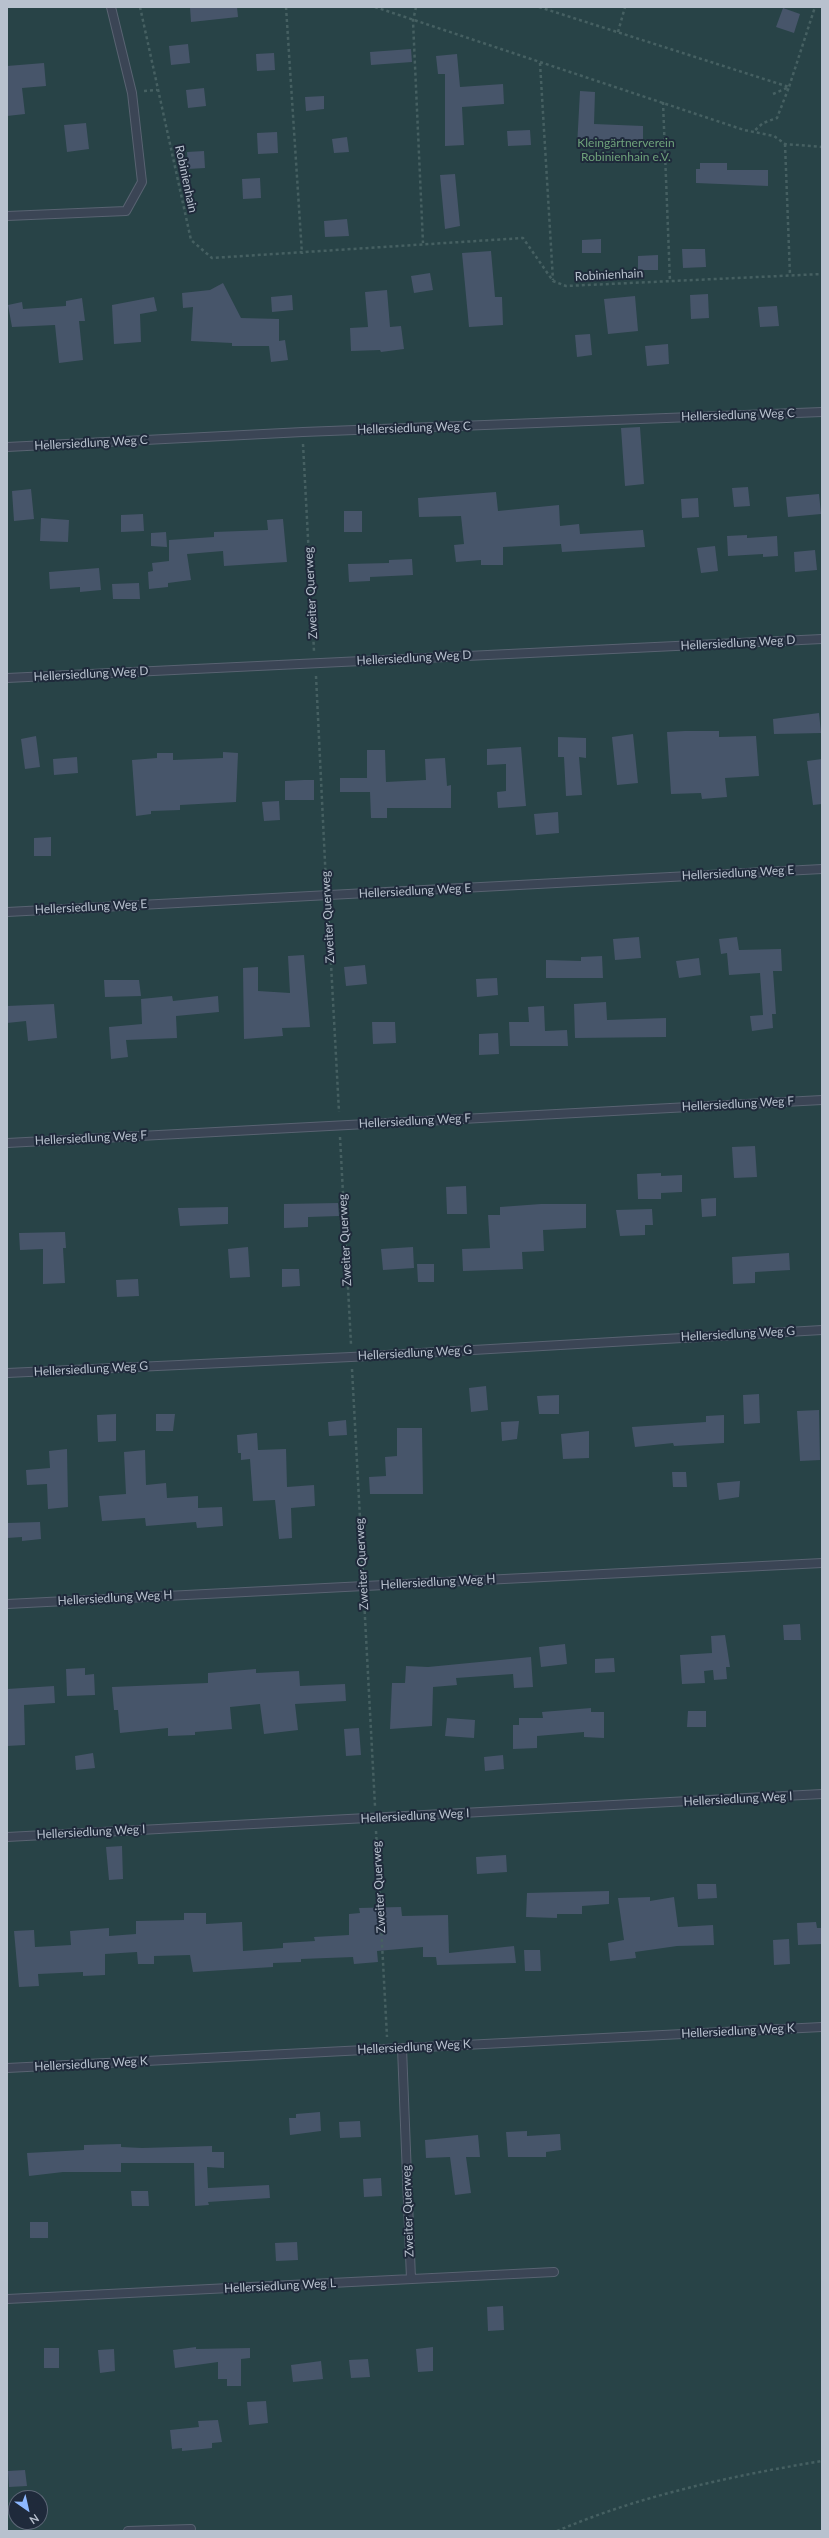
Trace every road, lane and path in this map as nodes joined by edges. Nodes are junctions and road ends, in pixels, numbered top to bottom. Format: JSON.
{"nodes":[{"id":1,"x":111,"y":7,"type":"edge"},
{"id":2,"x":140,"y":7,"type":"edge"},
{"id":3,"x":286,"y":7,"type":"edge"},
{"id":4,"x":375,"y":7,"type":"edge"},
{"id":5,"x":416,"y":7,"type":"edge"},
{"id":6,"x":539,"y":7,"type":"edge"},
{"id":7,"x":625,"y":7,"type":"edge"},
{"id":8,"x":815,"y":7,"type":"edge"},
{"id":9,"x":413,"y":21,"type":"junction"},
{"id":10,"x":618,"y":32,"type":"junction"},
{"id":11,"x":540,"y":63,"type":"junction"},
{"id":12,"x":789,"y":87,"type":"junction"},
{"id":13,"x":773,"y":94,"type":"dead end"},
{"id":14,"x":663,"y":102,"type":"junction"},
{"id":15,"x":753,"y":132,"type":"junction"},
{"id":16,"x":785,"y":144,"type":"junction"},
{"id":17,"x":822,"y":147,"type":"edge"},
{"id":18,"x":7,"y":216,"type":"edge"},
{"id":19,"x":423,"y":244,"type":"junction"},
{"id":20,"x":302,"y":254,"type":"junction"},
{"id":21,"x":822,"y":274,"type":"edge"},
{"id":22,"x":790,"y":275,"type":"junction"},
{"id":23,"x":553,"y":281,"type":"junction"},
{"id":24,"x":670,"y":281,"type":"junction"},
{"id":25,"x":822,"y":412,"type":"edge"},
{"id":26,"x":303,"y":432,"type":"junction"},
{"id":27,"x":7,"y":447,"type":"edge"},
{"id":28,"x":822,"y":639,"type":"edge"},
{"id":29,"x":315,"y":663,"type":"junction"},
{"id":30,"x":7,"y":678,"type":"edge"},
{"id":31,"x":822,"y":869,"type":"edge"},
{"id":32,"x":327,"y":895,"type":"junction"},
{"id":33,"x":7,"y":912,"type":"edge"},
{"id":34,"x":822,"y":1100,"type":"edge"},
{"id":35,"x":339,"y":1125,"type":"junction"},
{"id":36,"x":7,"y":1143,"type":"edge"},
{"id":37,"x":822,"y":1330,"type":"edge"},
{"id":38,"x":351,"y":1357,"type":"junction"},
{"id":39,"x":7,"y":1373,"type":"edge"},
{"id":40,"x":822,"y":1563,"type":"edge"},
{"id":41,"x":364,"y":1585,"type":"junction"},
{"id":42,"x":7,"y":1604,"type":"edge"},
{"id":43,"x":822,"y":1794,"type":"edge"},
{"id":44,"x":375,"y":1818,"type":"junction"},
{"id":45,"x":7,"y":1836,"type":"edge"},
{"id":46,"x":822,"y":2027,"type":"edge"},
{"id":47,"x":388,"y":2048,"type":"junction"},
{"id":48,"x":402,"y":2048,"type":"junction"},
{"id":49,"x":7,"y":2068,"type":"edge"},
{"id":50,"x":554,"y":2272,"type":"dead end"},
{"id":51,"x":411,"y":2279,"type":"junction"},
{"id":52,"x":7,"y":2299,"type":"edge"},
{"id":53,"x":822,"y":2461,"type":"edge"},
{"id":54,"x":190,"y":2529,"type":"dead end"},
{"id":55,"x":128,"y":2531,"type":"edge"},
{"id":56,"x":557,"y":2531,"type":"edge"}],
"edges":[{"from":1,"to":18,"type":"lane"},
{"from":2,"to":20,"type":"path","name":"Robinienhain"},
{"from":3,"to":20,"type":"path"},
{"from":4,"to":9,"type":"path"},
{"from":5,"to":9,"type":"path"},
{"from":6,"to":10,"type":"path"},
{"from":7,"to":10,"type":"path"},
{"from":8,"to":12,"type":"path"},
{"from":9,"to":11,"type":"path"},
{"from":9,"to":19,"type":"path"},
{"from":10,"to":12,"type":"path"},
{"from":11,"to":14,"type":"path"},
{"from":11,"to":23,"type":"path"},
{"from":12,"to":13,"type":"path"},
{"from":12,"to":15,"type":"path"},
{"from":14,"to":15,"type":"path"},
{"from":14,"to":24,"type":"path"},
{"from":15,"to":16,"type":"path"},
{"from":16,"to":17,"type":"path"},
{"from":16,"to":22,"type":"path"},
{"from":19,"to":20,"type":"path","name":"Robinienhain"},
{"from":19,"to":23,"type":"path","name":"Robinienhain"},
{"from":21,"to":22,"type":"path","name":"Robinienhain"},
{"from":22,"to":24,"type":"path","name":"Robinienhain"},
{"from":23,"to":24,"type":"path","name":"Robinienhain"},
{"from":25,"to":26,"type":"lane","name":"Hellersiedlung Weg C"},
{"from":26,"to":27,"type":"lane","name":"Hellersiedlung Weg C"},
{"from":26,"to":29,"type":"path","name":"Zweiter Querweg"},
{"from":28,"to":29,"type":"lane","name":"Hellersiedlung Weg D"},
{"from":29,"to":30,"type":"lane","name":"Hellersiedlung Weg D"},
{"from":29,"to":32,"type":"path","name":"Zweiter Querweg"},
{"from":31,"to":32,"type":"lane","name":"Hellersiedlung Weg E"},
{"from":32,"to":33,"type":"lane","name":"Hellersiedlung Weg E"},
{"from":32,"to":35,"type":"path","name":"Zweiter Querweg"},
{"from":34,"to":35,"type":"lane","name":"Hellersiedlung Weg F"},
{"from":35,"to":36,"type":"lane","name":"Hellersiedlung Weg F"},
{"from":35,"to":38,"type":"path","name":"Zweiter Querweg"},
{"from":37,"to":38,"type":"lane","name":"Hellersiedlung Weg G"},
{"from":38,"to":39,"type":"lane","name":"Hellersiedlung Weg G"},
{"from":38,"to":41,"type":"path","name":"Zweiter Querweg"},
{"from":40,"to":41,"type":"lane","name":"Hellersiedlung Weg H"},
{"from":41,"to":42,"type":"lane","name":"Hellersiedlung Weg H"},
{"from":41,"to":44,"type":"path","name":"Zweiter Querweg"},
{"from":43,"to":44,"type":"lane","name":"Hellersiedlung Weg I"},
{"from":44,"to":45,"type":"lane","name":"Hellersiedlung Weg I"},
{"from":44,"to":47,"type":"path","name":"Zweiter Querweg"},
{"from":46,"to":48,"type":"lane","name":"Hellersiedlung Weg K"},
{"from":47,"to":48,"type":"lane","name":"Hellersiedlung Weg K"},
{"from":47,"to":49,"type":"lane","name":"Hellersiedlung Weg K"},
{"from":48,"to":51,"type":"lane","name":"Zweiter Querweg"},
{"from":50,"to":51,"type":"lane","name":"Hellersiedlung Weg L"},
{"from":51,"to":52,"type":"lane","name":"Hellersiedlung Weg L"},
{"from":53,"to":56,"type":"path"},
{"from":54,"to":55,"type":"lane"}]}
